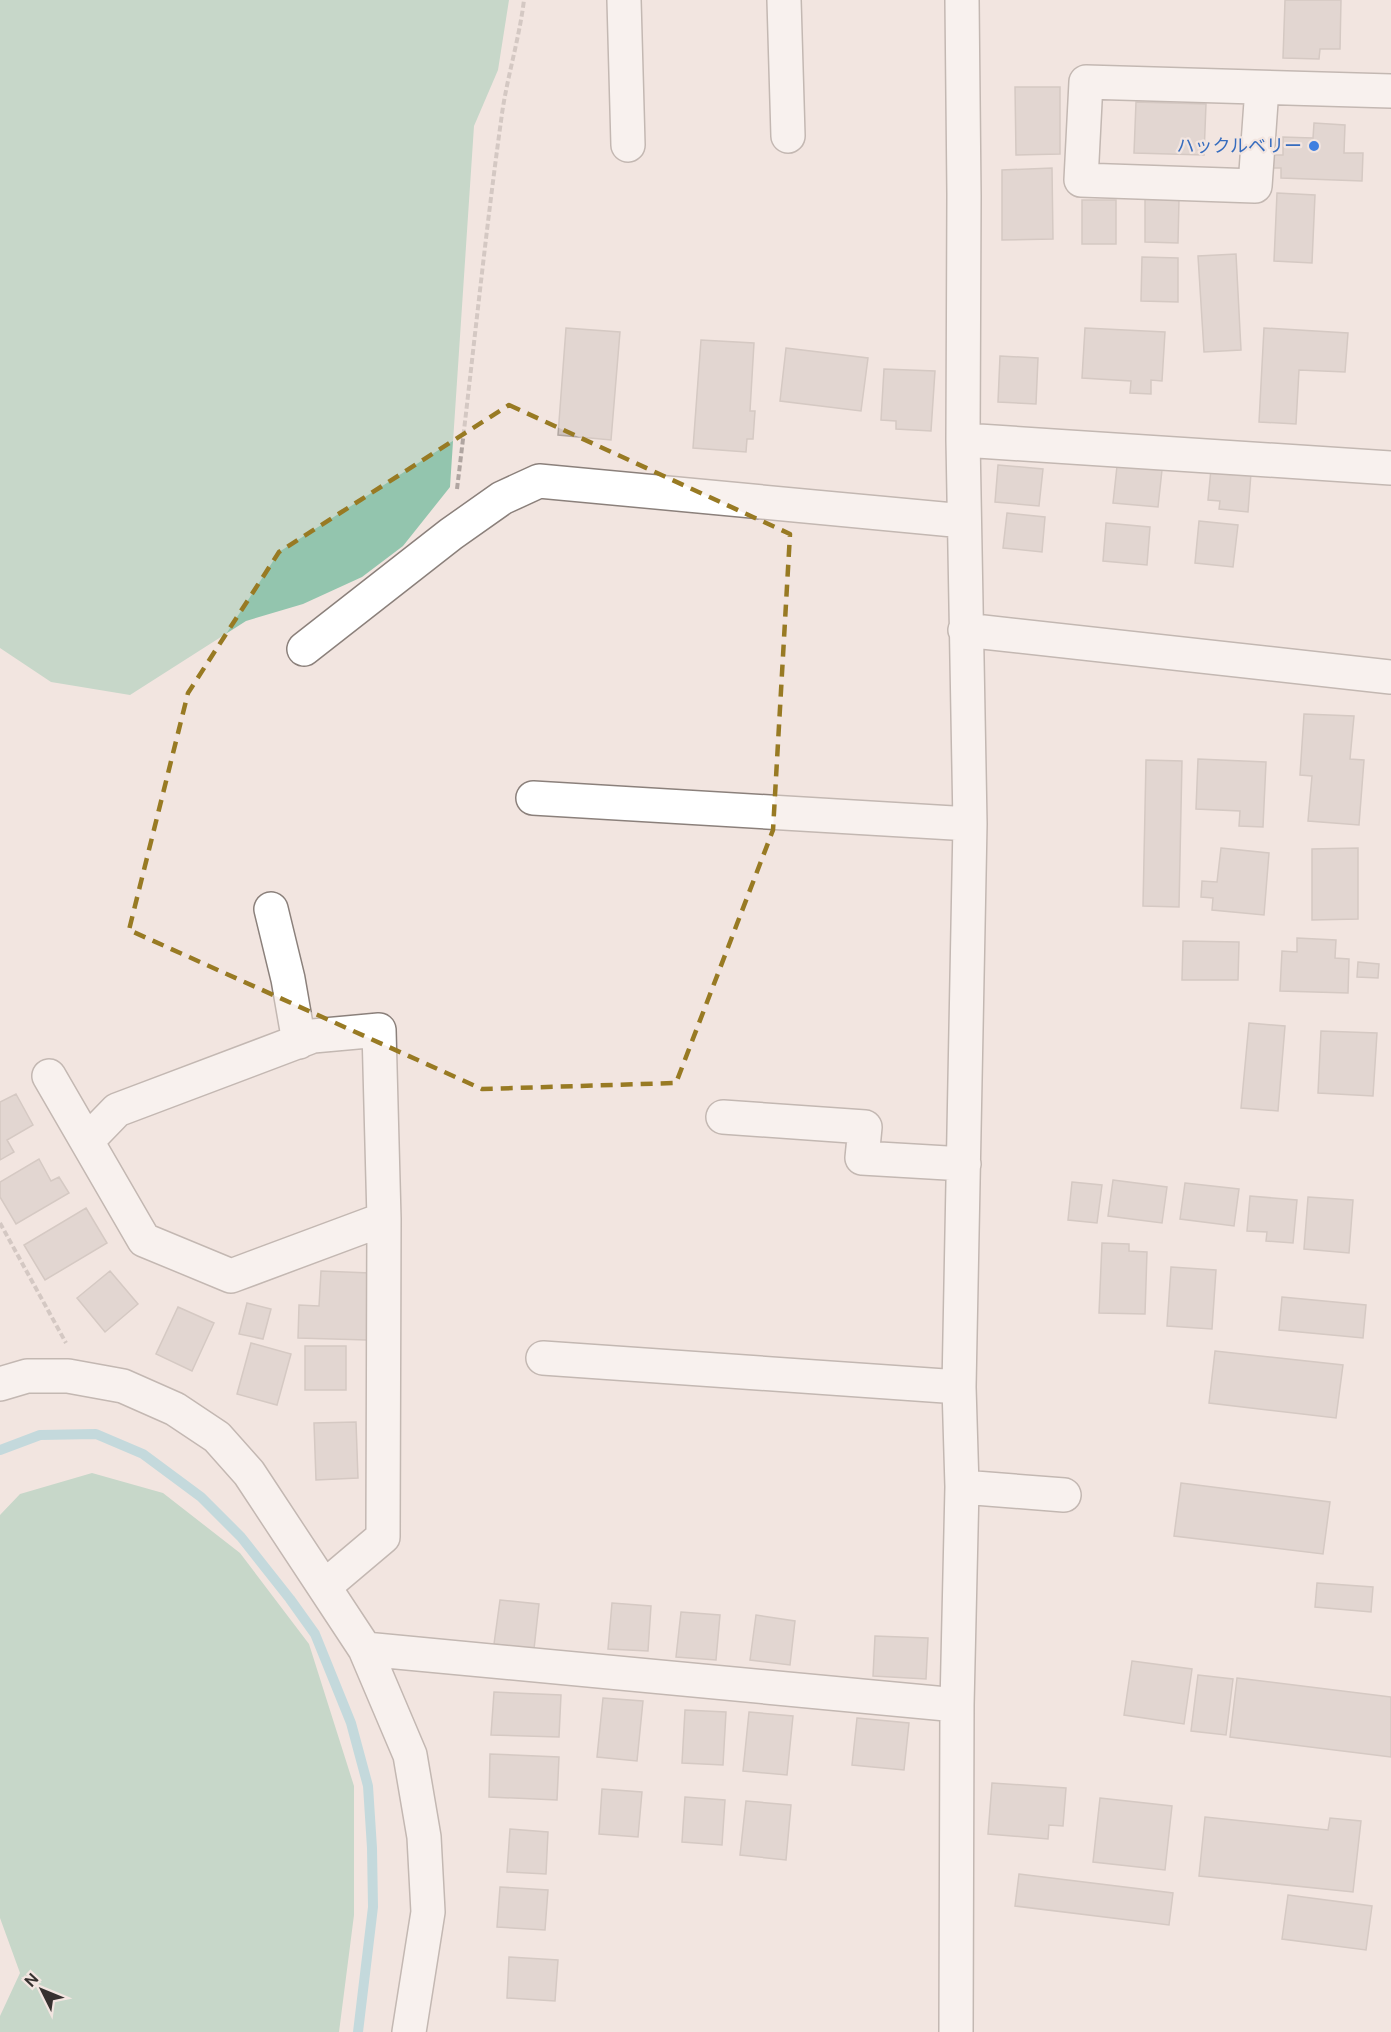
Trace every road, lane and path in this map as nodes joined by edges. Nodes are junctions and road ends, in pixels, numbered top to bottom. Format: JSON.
{"nodes":[{"id":1,"x":524,"y":0,"type":"edge"},
{"id":2,"x":624,"y":0,"type":"edge"},
{"id":3,"x":784,"y":0,"type":"edge"},
{"id":4,"x":962,"y":0,"type":"edge"},
{"id":5,"x":1262,"y":88,"type":"junction"},
{"id":6,"x":1391,"y":91,"type":"edge"},
{"id":7,"x":788,"y":135,"type":"dead end"},
{"id":8,"x":628,"y":146,"type":"dead end"},
{"id":9,"x":963,"y":440,"type":"junction"},
{"id":10,"x":1391,"y":468,"type":"edge"},
{"id":11,"x":964,"y":521,"type":"junction"},
{"id":12,"x":451,"y":534,"type":"junction"},
{"id":13,"x":965,"y":630,"type":"junction"},
{"id":14,"x":304,"y":649,"type":"dead end"},
{"id":15,"x":1391,"y":677,"type":"edge"},
{"id":16,"x":532,"y":798,"type":"dead end"},
{"id":17,"x":970,"y":824,"type":"junction"},
{"id":18,"x":271,"y":909,"type":"dead end"},
{"id":19,"x":299,"y":1042,"type":"junction"},
{"id":20,"x":49,"y":1076,"type":"dead end"},
{"id":21,"x":723,"y":1118,"type":"dead end"},
{"id":22,"x":87,"y":1141,"type":"junction"},
{"id":23,"x":964,"y":1164,"type":"junction"},
{"id":24,"x":384,"y":1219,"type":"junction"},
{"id":25,"x":0,"y":1223,"type":"edge"},
{"id":26,"x":543,"y":1358,"type":"dead end"},
{"id":27,"x":86,"y":1379,"type":"junction"},
{"id":28,"x":0,"y":1384,"type":"edge"},
{"id":29,"x":959,"y":1387,"type":"junction"},
{"id":30,"x":962,"y":1487,"type":"junction"},
{"id":31,"x":1064,"y":1495,"type":"dead end"},
{"id":32,"x":325,"y":1586,"type":"junction"},
{"id":33,"x":365,"y":1649,"type":"junction"},
{"id":34,"x":957,"y":1705,"type":"junction"},
{"id":35,"x":409,"y":2032,"type":"edge"},
{"id":36,"x":956,"y":2032,"type":"edge"}],
"edges":[{"from":1,"to":12,"type":"path"},
{"from":2,"to":8,"type":"street"},
{"from":3,"to":7,"type":"street"},
{"from":4,"to":9,"type":"street"},
{"from":5,"to":5,"type":"street"},
{"from":5,"to":6,"type":"street"},
{"from":9,"to":10,"type":"street"},
{"from":9,"to":11,"type":"street"},
{"from":11,"to":12,"type":"street"},
{"from":11,"to":13,"type":"street"},
{"from":12,"to":14,"type":"street"},
{"from":13,"to":15,"type":"street"},
{"from":13,"to":17,"type":"street"},
{"from":16,"to":17,"type":"street"},
{"from":17,"to":23,"type":"street"},
{"from":18,"to":19,"type":"street"},
{"from":19,"to":22,"type":"street"},
{"from":19,"to":24,"type":"street"},
{"from":20,"to":22,"type":"street"},
{"from":21,"to":23,"type":"street"},
{"from":22,"to":24,"type":"street"},
{"from":23,"to":29,"type":"street"},
{"from":24,"to":32,"type":"street"},
{"from":25,"to":27,"type":"path"},
{"from":26,"to":29,"type":"street"},
{"from":27,"to":28,"type":"street"},
{"from":27,"to":32,"type":"street"},
{"from":29,"to":30,"type":"street"},
{"from":30,"to":31,"type":"street"},
{"from":30,"to":34,"type":"street"},
{"from":32,"to":33,"type":"street"},
{"from":33,"to":34,"type":"street"},
{"from":33,"to":35,"type":"street"},
{"from":34,"to":36,"type":"street"}]}
